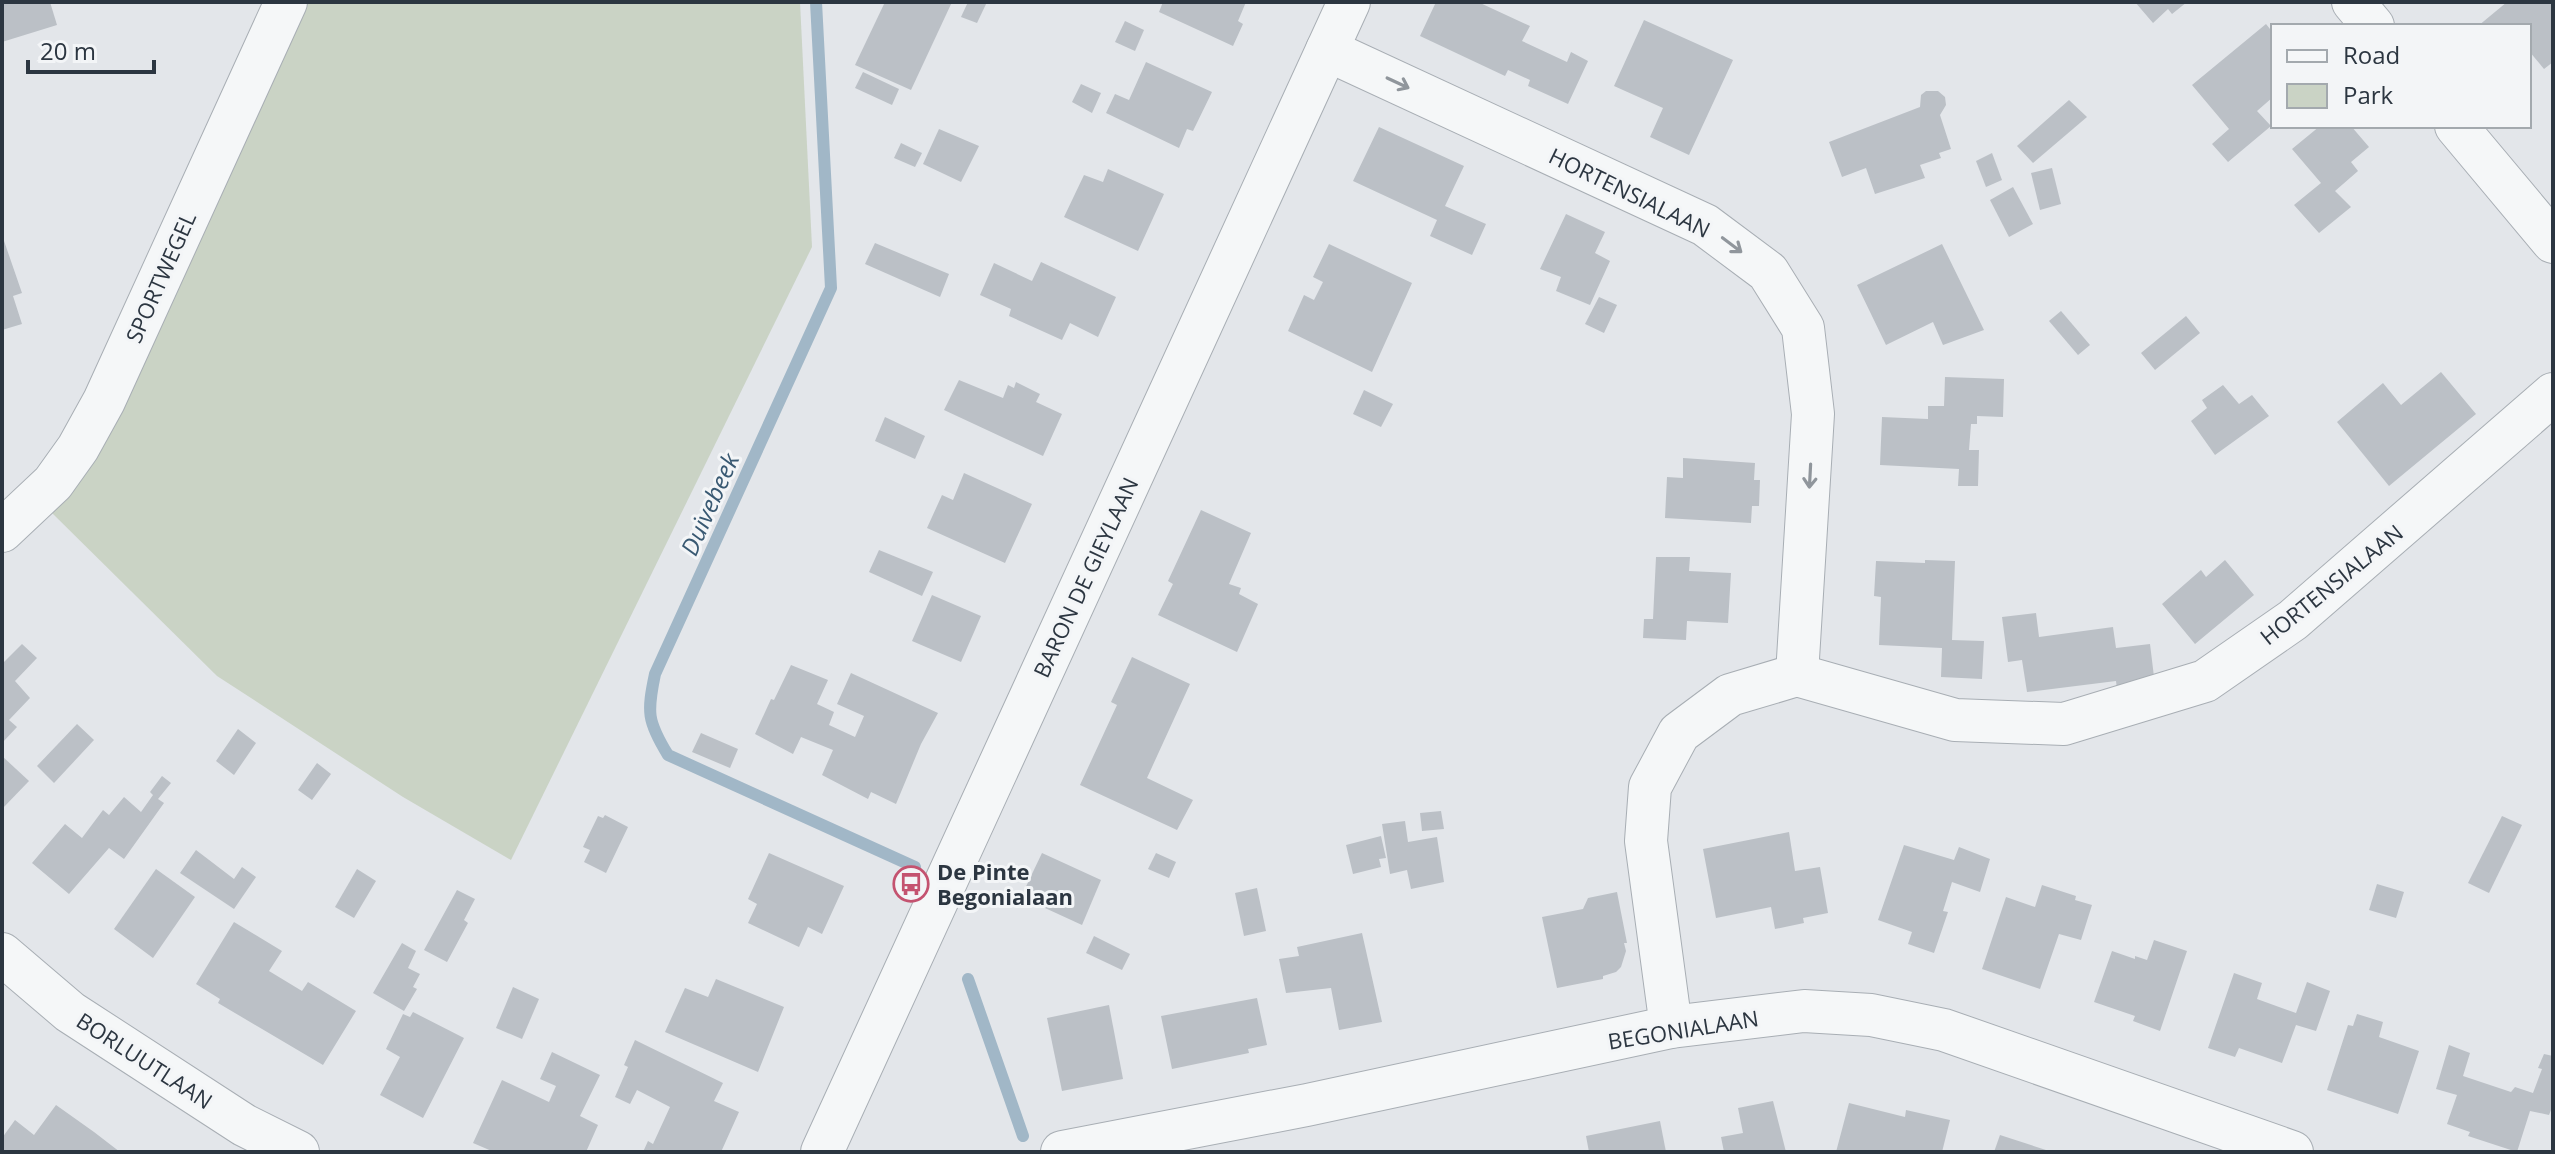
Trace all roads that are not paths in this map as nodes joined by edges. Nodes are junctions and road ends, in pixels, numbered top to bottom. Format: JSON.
{"nodes":[{"id":1,"x":286,"y":2,"type":"edge"},
{"id":2,"x":1349,"y":2,"type":"edge"},
{"id":3,"x":2353,"y":2,"type":"edge"},
{"id":4,"x":2371,"y":24,"type":"edge"},
{"id":5,"x":1327,"y":50,"type":"junction"},
{"id":6,"x":2458,"y":128,"type":"edge"},
{"id":7,"x":2553,"y":242,"type":"edge"},
{"id":8,"x":2553,"y":394,"type":"edge"},
{"id":9,"x":2,"y":531,"type":"edge"},
{"id":10,"x":1797,"y":675,"type":"junction"},
{"id":11,"x":2,"y":954,"type":"edge"},
{"id":12,"x":1671,"y":1027,"type":"junction"},
{"id":13,"x":236,"y":1138,"type":"edge"},
{"id":14,"x":298,"y":1152,"type":"edge"},
{"id":15,"x":823,"y":1152,"type":"edge"},
{"id":16,"x":1062,"y":1152,"type":"edge"},
{"id":17,"x":2292,"y":1152,"type":"edge"}],
"edges":[{"from":1,"to":9,"type":"street","name":"SPORTWEGEL"},
{"from":2,"to":5,"type":"street","name":"BARON DE GIEYLAAN"},
{"from":3,"to":4,"type":"street"},
{"from":5,"to":10,"type":"street","name":"HORTENSIALAAN","one_way":true},
{"from":5,"to":15,"type":"street","name":"BARON DE GIEYLAAN"},
{"from":6,"to":7,"type":"street"},
{"from":8,"to":10,"type":"street","name":"HORTENSIALAAN"},
{"from":10,"to":12,"type":"street"},
{"from":11,"to":13,"type":"street","name":"BORLUUTLAAN"},
{"from":12,"to":16,"type":"street","name":"BEGONIALAAN"},
{"from":12,"to":17,"type":"street","name":"BEGONIALAAN"},
{"from":13,"to":14,"type":"street","name":"BORLUUTLAAN"}]}
